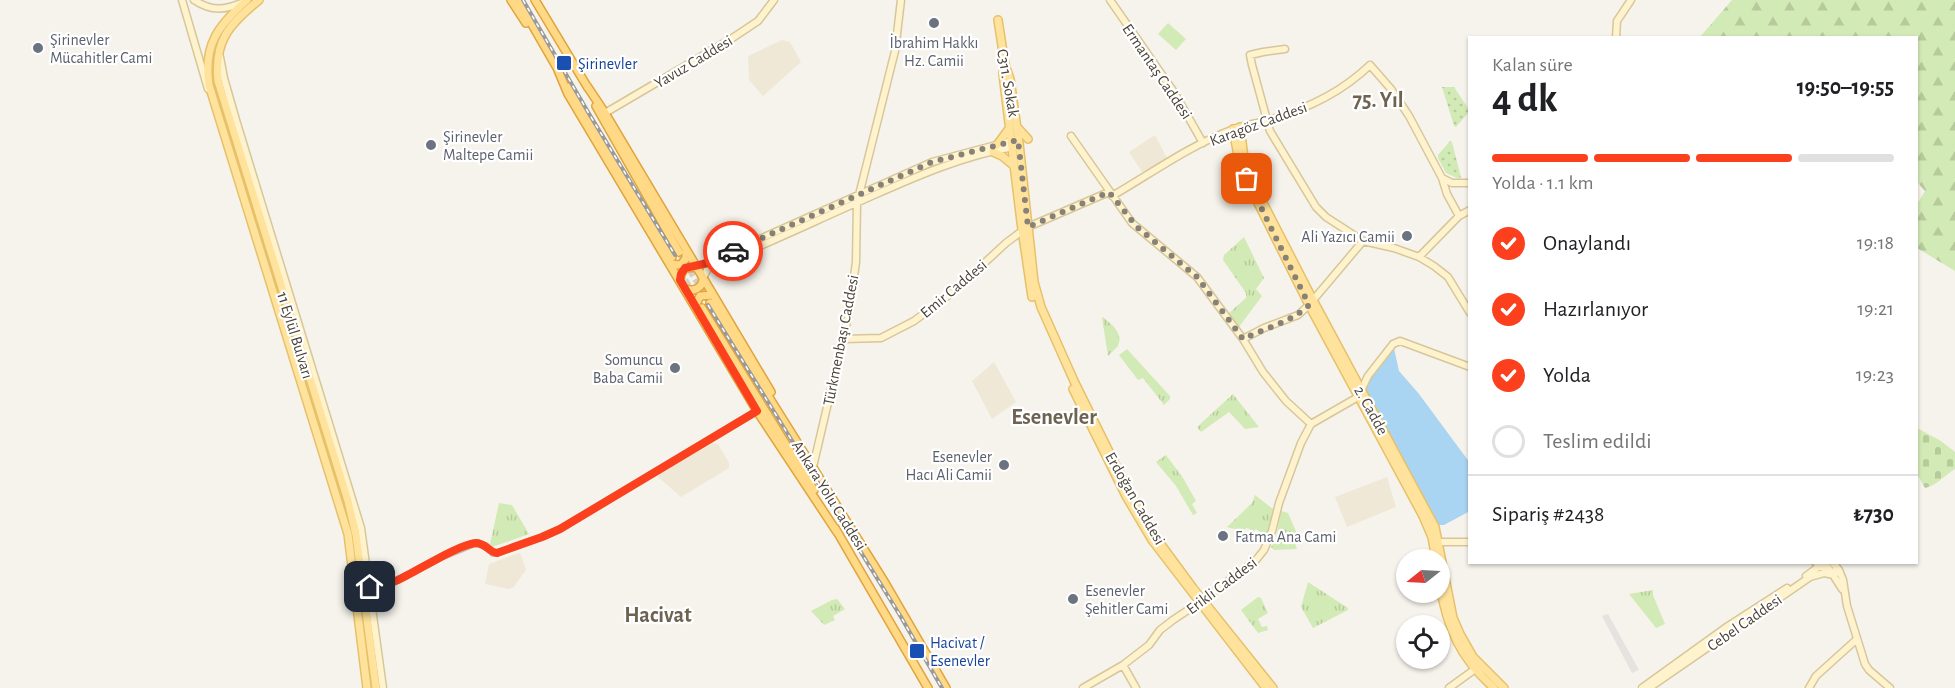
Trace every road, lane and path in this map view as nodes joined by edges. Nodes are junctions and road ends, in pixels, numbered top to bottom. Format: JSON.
{"nodes":[{"id":1,"x":182,"y":0,"type":"edge"},
{"id":2,"x":194,"y":0,"type":"edge"},
{"id":3,"x":247,"y":0,"type":"edge"},
{"id":4,"x":259,"y":0,"type":"edge"},
{"id":5,"x":512,"y":0,"type":"edge"},
{"id":6,"x":518,"y":0,"type":"edge"},
{"id":7,"x":537,"y":0,"type":"edge"},
{"id":8,"x":774,"y":0,"type":"edge"},
{"id":9,"x":901,"y":0,"type":"edge"},
{"id":10,"x":1110,"y":0,"type":"edge"},
{"id":11,"x":1631,"y":0,"type":"edge"},
{"id":12,"x":998,"y":20,"type":"dead end"},
{"id":13,"x":1616,"y":36,"type":"edge"},
{"id":14,"x":219,"y":47,"type":"junction"},
{"id":15,"x":1285,"y":49,"type":"dead end"},
{"id":16,"x":556,"y":67,"type":"junction"},
{"id":17,"x":587,"y":86,"type":"junction"},
{"id":18,"x":213,"y":97,"type":"junction"},
{"id":19,"x":605,"y":112,"type":"junction"},
{"id":20,"x":1267,"y":121,"type":"junction"},
{"id":21,"x":1013,"y":126,"type":"junction"},
{"id":22,"x":1237,"y":128,"type":"junction"},
{"id":23,"x":1071,"y":136,"type":"dead end"},
{"id":24,"x":1028,"y":139,"type":"dead end"},
{"id":25,"x":1203,"y":143,"type":"junction"},
{"id":26,"x":1015,"y":144,"type":"junction"},
{"id":27,"x":995,"y":147,"type":"junction"},
{"id":28,"x":1013,"y":163,"type":"junction"},
{"id":29,"x":1442,"y":178,"type":"junction"},
{"id":30,"x":1468,"y":183,"type":"edge"},
{"id":31,"x":1111,"y":194,"type":"junction"},
{"id":32,"x":859,"y":195,"type":"junction"},
{"id":33,"x":857,"y":202,"type":"junction"},
{"id":34,"x":840,"y":210,"type":"junction"},
{"id":35,"x":1468,"y":211,"type":"edge"},
{"id":36,"x":1459,"y":216,"type":"junction"},
{"id":37,"x":856,"y":221,"type":"junction"},
{"id":38,"x":1025,"y":229,"type":"junction"},
{"id":39,"x":1363,"y":241,"type":"junction"},
{"id":40,"x":683,"y":252,"type":"junction"},
{"id":41,"x":1419,"y":257,"type":"junction"},
{"id":42,"x":670,"y":260,"type":"junction"},
{"id":43,"x":696,"y":267,"type":"junction"},
{"id":44,"x":703,"y":278,"type":"junction"},
{"id":45,"x":680,"y":280,"type":"junction"},
{"id":46,"x":684,"y":288,"type":"junction"},
{"id":47,"x":713,"y":295,"type":"junction"},
{"id":48,"x":1311,"y":302,"type":"junction"},
{"id":49,"x":710,"y":303,"type":"tunnel mouth"},
{"id":50,"x":699,"y":307,"type":"junction"},
{"id":51,"x":1468,"y":310,"type":"edge"},
{"id":52,"x":844,"y":339,"type":"junction"},
{"id":53,"x":1243,"y":339,"type":"junction"},
{"id":54,"x":1468,"y":366,"type":"edge"},
{"id":55,"x":1359,"y":393,"type":"junction"},
{"id":56,"x":757,"y":411,"type":"junction"},
{"id":57,"x":1311,"y":424,"type":"junction"},
{"id":58,"x":807,"y":458,"type":"junction"},
{"id":59,"x":813,"y":467,"type":"junction"},
{"id":60,"x":837,"y":532,"type":"junction"},
{"id":61,"x":1440,"y":542,"type":"junction"},
{"id":62,"x":1468,"y":542,"type":"edge"},
{"id":63,"x":1434,"y":549,"type":"edge"},
{"id":64,"x":1820,"y":564,"type":"edge"},
{"id":65,"x":1834,"y":564,"type":"edge"},
{"id":66,"x":1834,"y":575,"type":"junction"},
{"id":67,"x":370,"y":587,"type":"junction"},
{"id":68,"x":1845,"y":594,"type":"junction"},
{"id":69,"x":1201,"y":602,"type":"junction"},
{"id":70,"x":1444,"y":603,"type":"edge"},
{"id":71,"x":1716,"y":638,"type":"junction"},
{"id":72,"x":1857,"y":639,"type":"junction"},
{"id":73,"x":1123,"y":665,"type":"junction"},
{"id":74,"x":1478,"y":667,"type":"junction"},
{"id":75,"x":367,"y":688,"type":"edge"},
{"id":76,"x":376,"y":688,"type":"edge"},
{"id":77,"x":383,"y":688,"type":"edge"},
{"id":78,"x":928,"y":688,"type":"edge"},
{"id":79,"x":946,"y":688,"type":"edge"},
{"id":80,"x":1083,"y":688,"type":"edge"},
{"id":81,"x":1136,"y":688,"type":"edge"},
{"id":82,"x":1266,"y":688,"type":"edge"},
{"id":83,"x":1273,"y":688,"type":"edge"},
{"id":84,"x":1449,"y":688,"type":"edge"},
{"id":85,"x":1494,"y":688,"type":"edge"},
{"id":86,"x":1504,"y":688,"type":"edge"},
{"id":87,"x":1642,"y":688,"type":"edge"},
{"id":88,"x":1649,"y":688,"type":"edge"},
{"id":89,"x":1809,"y":688,"type":"edge"},
{"id":90,"x":1890,"y":688,"type":"edge"}],
"edges":[{"from":1,"to":18,"type":"main road"},
{"from":2,"to":3,"type":"main road"},
{"from":3,"to":18,"type":"main road","name":"11 Eylül Bulvarı"},
{"from":4,"to":14,"type":"main road"},
{"from":5,"to":16,"type":"highway"},
{"from":6,"to":16,"type":"highway"},
{"from":7,"to":17,"type":"highway"},
{"from":8,"to":19,"type":"main road","name":"Yavuz Caddesi"},
{"from":9,"to":32,"type":"main road","name":"Türkmenbaşı Caddesi"},
{"from":10,"to":25,"type":"main road","name":"Ermantaş Caddesi"},
{"from":11,"to":13,"type":"main road"},
{"from":12,"to":21,"type":"main road","name":"C311. Sokak"},
{"from":14,"to":67,"type":"main road"},
{"from":14,"to":76,"type":"main road","name":"11 Eylül Bulvarı"},
{"from":15,"to":20,"type":"main road"},
{"from":16,"to":42,"type":"highway"},
{"from":17,"to":19,"type":"highway"},
{"from":17,"to":40,"type":"highway"},
{"from":18,"to":75,"type":"main road","name":"11 Eylül Bulvarı"},
{"from":19,"to":40,"type":"highway"},
{"from":20,"to":22,"type":"main road","name":"Karagöz Caddesi"},
{"from":20,"to":29,"type":"main road","name":"Karagöz Caddesi"},
{"from":20,"to":39,"type":"main road"},
{"from":21,"to":24,"type":"main road"},
{"from":21,"to":26,"type":"main road","name":"C311. Sokak"},
{"from":21,"to":27,"type":"main road"},
{"from":22,"to":25,"type":"main road","name":"Karagöz Caddesi"},
{"from":22,"to":48,"type":"main road","name":"2. Cadde"},
{"from":23,"to":31,"type":"main road"},
{"from":25,"to":31,"type":"main road","name":"Karagöz Caddesi"},
{"from":26,"to":27,"type":"main road"},
{"from":26,"to":28,"type":"main road"},
{"from":26,"to":38,"type":"main road"},
{"from":27,"to":28,"type":"main road"},
{"from":27,"to":32,"type":"main road"},
{"from":27,"to":33,"type":"main road"},
{"from":28,"to":38,"type":"main road"},
{"from":29,"to":30,"type":"main road"},
{"from":29,"to":36,"type":"main road"},
{"from":31,"to":38,"type":"main road","name":"Emir Caddesi"},
{"from":31,"to":53,"type":"main road"},
{"from":32,"to":33,"type":"main road","name":"Türkmenbaşı Caddesi"},
{"from":32,"to":43,"type":"main road"},
{"from":33,"to":34,"type":"main road"},
{"from":33,"to":37,"type":"main road","name":"Türkmenbaşı Caddesi"},
{"from":34,"to":37,"type":"main road"},
{"from":34,"to":44,"type":"main road"},
{"from":35,"to":36,"type":"main road"},
{"from":36,"to":41,"type":"main road"},
{"from":37,"to":52,"type":"main road","name":"Türkmenbaşı Caddesi"},
{"from":38,"to":52,"type":"main road","name":"Emir Caddesi"},
{"from":38,"to":69,"type":"main road","name":"Erdoğan Caddesi"},
{"from":38,"to":69,"type":"main road","name":"Erdoğan Caddesi"},
{"from":39,"to":41,"type":"main road"},
{"from":39,"to":48,"type":"main road"},
{"from":40,"to":42,"type":"highway"},
{"from":40,"to":43,"type":"highway"},
{"from":41,"to":51,"type":"main road"},
{"from":42,"to":45,"type":"highway"},
{"from":43,"to":44,"type":"highway"},
{"from":43,"to":45,"type":"highway"},
{"from":44,"to":46,"type":"highway"},
{"from":44,"to":47,"type":"highway"},
{"from":45,"to":46,"type":"highway"},
{"from":46,"to":50,"type":"highway"},
{"from":47,"to":50,"type":"highway"},
{"from":47,"to":58,"type":"highway"},
{"from":48,"to":53,"type":"main road"},
{"from":48,"to":55,"type":"main road","name":"2. Cadde"},
{"from":49,"to":58,"type":"highway","name":"Ankara Yolu Caddesi"},
{"from":50,"to":56,"type":"highway"},
{"from":50,"to":60,"type":"highway","name":"Ankara Yolu Caddesi"},
{"from":52,"to":59,"type":"main road","name":"Türkmenbaşı Caddesi"},
{"from":53,"to":57,"type":"main road"},
{"from":54,"to":55,"type":"main road"},
{"from":55,"to":57,"type":"main road"},
{"from":55,"to":61,"type":"main road","name":"2. Cadde"},
{"from":55,"to":63,"type":"main road","name":"2. Cadde"},
{"from":56,"to":60,"type":"highway"},
{"from":56,"to":67,"type":"street"},
{"from":57,"to":69,"type":"main road","name":"Erikli Caddesi"},
{"from":58,"to":59,"type":"highway","name":"Ankara Yolu Caddesi"},
{"from":59,"to":79,"type":"highway","name":"Ankara Yolu Caddesi"},
{"from":60,"to":78,"type":"highway","name":"Ankara Yolu Caddesi"},
{"from":61,"to":62,"type":"main road"},
{"from":61,"to":74,"type":"main road","name":"2. Cadde"},
{"from":64,"to":66,"type":"main road"},
{"from":64,"to":71,"type":"main road","name":"Cebel Caddesi"},
{"from":65,"to":66,"type":"main road"},
{"from":65,"to":68,"type":"main road"},
{"from":66,"to":68,"type":"main road"},
{"from":66,"to":71,"type":"main road","name":"Cebel Caddesi"},
{"from":67,"to":77,"type":"main road"},
{"from":68,"to":72,"type":"main road"},
{"from":69,"to":73,"type":"main road","name":"Erikli Caddesi"},
{"from":69,"to":82,"type":"main road"},
{"from":69,"to":83,"type":"main road"},
{"from":70,"to":74,"type":"main road","name":"2. Cadde"},
{"from":71,"to":87,"type":"main road","name":"Cebel Caddesi"},
{"from":71,"to":88,"type":"main road","name":"Cebel Caddesi"},
{"from":72,"to":89,"type":"main road"},
{"from":72,"to":90,"type":"main road"},
{"from":73,"to":80,"type":"main road","name":"Erikli Caddesi"},
{"from":73,"to":81,"type":"main road"},
{"from":74,"to":84,"type":"main road"},
{"from":74,"to":85,"type":"main road","name":"2. Cadde"},
{"from":74,"to":86,"type":"main road","name":"2. Cadde"}]}
